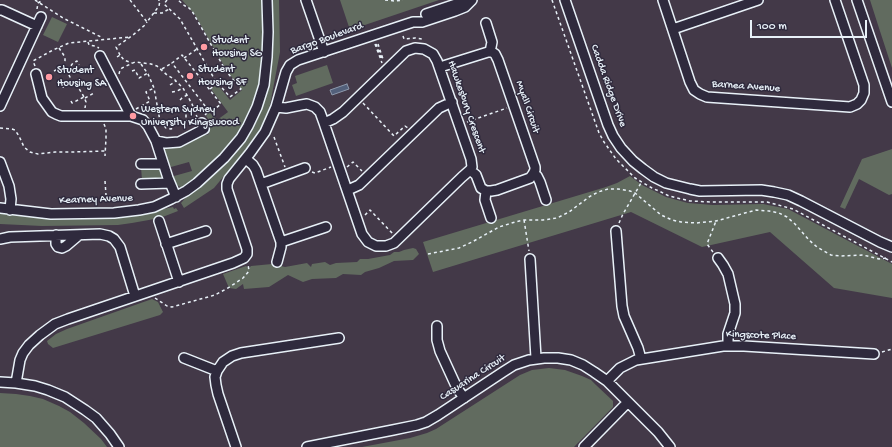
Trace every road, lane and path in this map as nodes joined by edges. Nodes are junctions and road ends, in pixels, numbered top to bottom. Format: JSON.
{"nodes":[{"id":1,"x":35,"y":0,"type":"edge"},
{"id":2,"x":43,"y":0,"type":"edge"},
{"id":3,"x":130,"y":0,"type":"edge"},
{"id":4,"x":160,"y":0,"type":"edge"},
{"id":5,"x":167,"y":0,"type":"edge"},
{"id":6,"x":178,"y":0,"type":"edge"},
{"id":7,"x":267,"y":0,"type":"edge"},
{"id":8,"x":306,"y":0,"type":"edge"},
{"id":9,"x":385,"y":0,"type":"edge"},
{"id":10,"x":403,"y":0,"type":"edge"},
{"id":11,"x":463,"y":0,"type":"edge"},
{"id":12,"x":472,"y":0,"type":"edge"},
{"id":13,"x":552,"y":0,"type":"edge"},
{"id":14,"x":565,"y":0,"type":"edge"},
{"id":15,"x":662,"y":0,"type":"edge"},
{"id":16,"x":758,"y":0,"type":"edge"},
{"id":17,"x":835,"y":0,"type":"edge"},
{"id":18,"x":857,"y":0,"type":"edge"},
{"id":19,"x":38,"y":2,"type":"junction"},
{"id":20,"x":169,"y":9,"type":"junction"},
{"id":21,"x":0,"y":10,"type":"edge"},
{"id":22,"x":154,"y":13,"type":"junction"},
{"id":23,"x":41,"y":17,"type":"joint"},
{"id":24,"x":147,"y":22,"type":"junction"},
{"id":25,"x":413,"y":22,"type":"junction"},
{"id":26,"x":486,"y":23,"type":"dead end"},
{"id":27,"x":37,"y":26,"type":"junction"},
{"id":28,"x":672,"y":29,"type":"junction"},
{"id":29,"x":130,"y":36,"type":"junction"},
{"id":30,"x":403,"y":36,"type":"dead end"},
{"id":31,"x":104,"y":39,"type":"junction"},
{"id":32,"x":377,"y":44,"type":"junction"},
{"id":33,"x":418,"y":44,"type":"dead end"},
{"id":34,"x":59,"y":48,"type":"junction"},
{"id":35,"x":197,"y":49,"type":"junction"},
{"id":36,"x":324,"y":52,"type":"junction"},
{"id":37,"x":490,"y":52,"type":"junction"},
{"id":38,"x":120,"y":55,"type":"junction"},
{"id":39,"x":100,"y":56,"type":"dead end"},
{"id":40,"x":117,"y":57,"type":"dead end"},
{"id":41,"x":184,"y":58,"type":"junction"},
{"id":42,"x":132,"y":63,"type":"junction"},
{"id":43,"x":140,"y":63,"type":"junction"},
{"id":44,"x":172,"y":63,"type":"junction"},
{"id":45,"x":79,"y":65,"type":"dead end"},
{"id":46,"x":64,"y":66,"type":"junction"},
{"id":47,"x":440,"y":67,"type":"junction"},
{"id":48,"x":383,"y":68,"type":"dead end"},
{"id":49,"x":66,"y":69,"type":"junction"},
{"id":50,"x":161,"y":70,"type":"junction"},
{"id":51,"x":132,"y":71,"type":"dead end"},
{"id":52,"x":54,"y":72,"type":"dead end"},
{"id":53,"x":148,"y":73,"type":"junction"},
{"id":54,"x":36,"y":74,"type":"joint"},
{"id":55,"x":119,"y":77,"type":"dead end"},
{"id":56,"x":87,"y":80,"type":"dead end"},
{"id":57,"x":72,"y":81,"type":"junction"},
{"id":58,"x":176,"y":82,"type":"junction"},
{"id":59,"x":218,"y":83,"type":"junction"},
{"id":60,"x":170,"y":85,"type":"dead end"},
{"id":61,"x":78,"y":86,"type":"junction"},
{"id":62,"x":63,"y":88,"type":"dead end"},
{"id":63,"x":154,"y":88,"type":"junction"},
{"id":64,"x":183,"y":88,"type":"junction"},
{"id":65,"x":210,"y":90,"type":"junction"},
{"id":66,"x":172,"y":92,"type":"dead end"},
{"id":67,"x":94,"y":93,"type":"dead end"},
{"id":68,"x":187,"y":94,"type":"junction"},
{"id":69,"x":84,"y":97,"type":"junction"},
{"id":70,"x":180,"y":100,"type":"dead end"},
{"id":71,"x":360,"y":100,"type":"dead end"},
{"id":72,"x":71,"y":101,"type":"dead end"},
{"id":73,"x":452,"y":102,"type":"junction"},
{"id":74,"x":892,"y":102,"type":"edge"},
{"id":75,"x":0,"y":106,"type":"edge"},
{"id":76,"x":276,"y":107,"type":"junction"},
{"id":77,"x":511,"y":107,"type":"dead end"},
{"id":78,"x":193,"y":108,"type":"junction"},
{"id":79,"x":209,"y":110,"type":"junction"},
{"id":80,"x":134,"y":112,"type":"junction"},
{"id":81,"x":85,"y":116,"type":"junction"},
{"id":82,"x":96,"y":116,"type":"junction"},
{"id":83,"x":160,"y":121,"type":"junction"},
{"id":84,"x":184,"y":122,"type":"dead end"},
{"id":85,"x":465,"y":122,"type":"dead end"},
{"id":86,"x":202,"y":123,"type":"junction"},
{"id":87,"x":324,"y":123,"type":"junction"},
{"id":88,"x":0,"y":128,"type":"edge"},
{"id":89,"x":173,"y":128,"type":"dead end"},
{"id":90,"x":409,"y":130,"type":"dead end"},
{"id":91,"x":151,"y":134,"type":"junction"},
{"id":92,"x":274,"y":137,"type":"dead end"},
{"id":93,"x":105,"y":151,"type":"junction"},
{"id":94,"x":105,"y":156,"type":"dead end"},
{"id":95,"x":246,"y":159,"type":"junction"},
{"id":96,"x":0,"y":162,"type":"edge"},
{"id":97,"x":141,"y":164,"type":"dead end"},
{"id":98,"x":163,"y":164,"type":"junction"},
{"id":99,"x":336,"y":166,"type":"dead end"},
{"id":100,"x":347,"y":167,"type":"dead end"},
{"id":101,"x":308,"y":169,"type":"joint"},
{"id":102,"x":470,"y":170,"type":"junction"},
{"id":103,"x":286,"y":171,"type":"dead end"},
{"id":104,"x":533,"y":174,"type":"junction"},
{"id":105,"x":367,"y":177,"type":"junction"},
{"id":106,"x":105,"y":181,"type":"dead end"},
{"id":107,"x":642,"y":182,"type":"junction"},
{"id":108,"x":170,"y":183,"type":"junction"},
{"id":109,"x":141,"y":184,"type":"dead end"},
{"id":110,"x":261,"y":184,"type":"junction"},
{"id":111,"x":348,"y":190,"type":"junction"},
{"id":112,"x":487,"y":192,"type":"junction"},
{"id":113,"x":635,"y":193,"type":"junction"},
{"id":114,"x":106,"y":195,"type":"dead end"},
{"id":115,"x":176,"y":197,"type":"junction"},
{"id":116,"x":546,"y":200,"type":"dead end"},
{"id":117,"x":0,"y":208,"type":"edge"},
{"id":118,"x":10,"y":210,"type":"junction"},
{"id":119,"x":362,"y":218,"type":"dead end"},
{"id":120,"x":491,"y":218,"type":"dead end"},
{"id":121,"x":524,"y":220,"type":"junction"},
{"id":122,"x":159,"y":221,"type":"dead end"},
{"id":123,"x":716,"y":221,"type":"junction"},
{"id":124,"x":326,"y":226,"type":"dead end"},
{"id":125,"x":206,"y":231,"type":"dead end"},
{"id":126,"x":616,"y":231,"type":"joint"},
{"id":127,"x":394,"y":235,"type":"dead end"},
{"id":128,"x":0,"y":239,"type":"edge"},
{"id":129,"x":281,"y":242,"type":"junction"},
{"id":130,"x":166,"y":244,"type":"junction"},
{"id":131,"x":892,"y":247,"type":"edge"},
{"id":132,"x":428,"y":254,"type":"dead end"},
{"id":133,"x":718,"y":258,"type":"joint"},
{"id":134,"x":886,"y":258,"type":"junction"},
{"id":135,"x":530,"y":259,"type":"joint"},
{"id":136,"x":248,"y":262,"type":"dead end"},
{"id":137,"x":277,"y":262,"type":"dead end"},
{"id":138,"x":892,"y":262,"type":"edge"},
{"id":139,"x":179,"y":282,"type":"junction"},
{"id":140,"x":135,"y":296,"type":"junction"},
{"id":141,"x":152,"y":296,"type":"dead end"},
{"id":142,"x":437,"y":326,"type":"dead end"},
{"id":143,"x":339,"y":338,"type":"dead end"},
{"id":144,"x":728,"y":346,"type":"junction"},
{"id":145,"x":892,"y":349,"type":"edge"},
{"id":146,"x":874,"y":354,"type":"joint"},
{"id":147,"x":184,"y":358,"type":"dead end"},
{"id":148,"x":536,"y":358,"type":"junction"},
{"id":149,"x":641,"y":359,"type":"junction"},
{"id":150,"x":217,"y":371,"type":"junction"},
{"id":151,"x":607,"y":381,"type":"junction"},
{"id":152,"x":0,"y":382,"type":"edge"},
{"id":153,"x":16,"y":383,"type":"junction"},
{"id":154,"x":464,"y":398,"type":"junction"},
{"id":155,"x":628,"y":402,"type":"junction"},
{"id":156,"x":120,"y":447,"type":"edge"},
{"id":157,"x":236,"y":447,"type":"edge"},
{"id":158,"x":307,"y":447,"type":"edge"},
{"id":159,"x":584,"y":447,"type":"edge"},
{"id":160,"x":670,"y":447,"type":"edge"}],
"edges":[{"from":1,"to":19,"type":"path"},
{"from":2,"to":19,"type":"path"},
{"from":3,"to":24,"type":"path"},
{"from":4,"to":22,"type":"path"},
{"from":5,"to":20,"type":"path"},
{"from":6,"to":59,"type":"path"},
{"from":7,"to":115,"type":"street","name":"Kearney Avenue"},
{"from":8,"to":36,"type":"street"},
{"from":9,"to":10,"type":"path"},
{"from":11,"to":25,"type":"street","name":"Bargo Boulevard"},
{"from":12,"to":25,"type":"street","name":"Bargo Boulevard"},
{"from":13,"to":107,"type":"path"},
{"from":14,"to":131,"type":"street","name":"Cadda Ridge Drive"},
{"from":15,"to":28,"type":"street","name":"Barnea Avenue"},
{"from":16,"to":28,"type":"street"},
{"from":17,"to":28,"type":"street","name":"Barnea Avenue"},
{"from":18,"to":74,"type":"street"},
{"from":19,"to":23,"type":"path"},
{"from":19,"to":31,"type":"path"},
{"from":20,"to":22,"type":"path"},
{"from":20,"to":35,"type":"path"},
{"from":21,"to":27,"type":"street"},
{"from":22,"to":24,"type":"path"},
{"from":23,"to":27,"type":"street"},
{"from":24,"to":29,"type":"path"},
{"from":25,"to":36,"type":"street","name":"Bargo Boulevard"},
{"from":26,"to":37,"type":"street"},
{"from":27,"to":75,"type":"street"},
{"from":29,"to":31,"type":"path"},
{"from":29,"to":38,"type":"path"},
{"from":30,"to":33,"type":"path"},
{"from":31,"to":34,"type":"path"},
{"from":32,"to":32,"type":"path"},
{"from":32,"to":48,"type":"path"},
{"from":34,"to":46,"type":"path"},
{"from":34,"to":54,"type":"path"},
{"from":35,"to":41,"type":"path"},
{"from":35,"to":59,"type":"path"},
{"from":36,"to":76,"type":"street","name":"Bargo Boulevard"},
{"from":37,"to":47,"type":"street"},
{"from":37,"to":104,"type":"street","name":"Myall Circuit"},
{"from":38,"to":40,"type":"path"},
{"from":38,"to":42,"type":"path"},
{"from":39,"to":80,"type":"street"},
{"from":41,"to":44,"type":"path"},
{"from":41,"to":65,"type":"path"},
{"from":42,"to":43,"type":"path"},
{"from":42,"to":55,"type":"path"},
{"from":43,"to":50,"type":"path"},
{"from":43,"to":53,"type":"path"},
{"from":44,"to":50,"type":"path"},
{"from":44,"to":79,"type":"path"},
{"from":45,"to":49,"type":"path"},
{"from":46,"to":49,"type":"path"},
{"from":46,"to":52,"type":"path"},
{"from":47,"to":73,"type":"street","name":"Hawkesbury Crescent"},
{"from":47,"to":87,"type":"street","name":"Hawkesbury Crescent"},
{"from":49,"to":57,"type":"path"},
{"from":50,"to":58,"type":"path"},
{"from":51,"to":53,"type":"path"},
{"from":53,"to":63,"type":"path"},
{"from":54,"to":81,"type":"street"},
{"from":56,"to":61,"type":"path"},
{"from":57,"to":61,"type":"path"},
{"from":57,"to":62,"type":"path"},
{"from":58,"to":60,"type":"path"},
{"from":58,"to":64,"type":"path"},
{"from":59,"to":65,"type":"path"},
{"from":61,"to":69,"type":"path"},
{"from":63,"to":80,"type":"path"},
{"from":63,"to":83,"type":"path"},
{"from":64,"to":66,"type":"path"},
{"from":64,"to":68,"type":"path"},
{"from":65,"to":79,"type":"path"},
{"from":67,"to":69,"type":"path"},
{"from":68,"to":70,"type":"path"},
{"from":68,"to":78,"type":"path"},
{"from":69,"to":72,"type":"path"},
{"from":69,"to":81,"type":"path"},
{"from":71,"to":90,"type":"path"},
{"from":73,"to":102,"type":"street","name":"Hawkesbury Crescent"},
{"from":73,"to":105,"type":"street"},
{"from":76,"to":87,"type":"street"},
{"from":76,"to":95,"type":"street","name":"Bargo Boulevard"},
{"from":77,"to":85,"type":"path"},
{"from":78,"to":84,"type":"path"},
{"from":78,"to":86,"type":"path"},
{"from":79,"to":86,"type":"path"},
{"from":80,"to":82,"type":"street"},
{"from":80,"to":91,"type":"street"},
{"from":81,"to":82,"type":"street"},
{"from":82,"to":93,"type":"path"},
{"from":83,"to":89,"type":"path"},
{"from":83,"to":91,"type":"path"},
{"from":86,"to":91,"type":"street"},
{"from":87,"to":111,"type":"street"},
{"from":88,"to":93,"type":"path"},
{"from":91,"to":98,"type":"street"},
{"from":92,"to":103,"type":"path"},
{"from":93,"to":94,"type":"path"},
{"from":95,"to":110,"type":"street"},
{"from":95,"to":139,"type":"street","name":"Bargo Boulevard"},
{"from":96,"to":118,"type":"street"},
{"from":97,"to":98,"type":"street"},
{"from":98,"to":108,"type":"street"},
{"from":99,"to":101,"type":"path"},
{"from":100,"to":105,"type":"path"},
{"from":101,"to":110,"type":"street"},
{"from":102,"to":111,"type":"street","name":"Hawkesbury Crescent"},
{"from":102,"to":112,"type":"street"},
{"from":104,"to":112,"type":"street"},
{"from":104,"to":116,"type":"street"},
{"from":105,"to":111,"type":"street"},
{"from":106,"to":114,"type":"path"},
{"from":107,"to":113,"type":"path"},
{"from":107,"to":134,"type":"path"},
{"from":108,"to":109,"type":"street"},
{"from":108,"to":115,"type":"street"},
{"from":110,"to":129,"type":"street"},
{"from":112,"to":120,"type":"street"},
{"from":113,"to":121,"type":"path"},
{"from":113,"to":123,"type":"path"},
{"from":113,"to":126,"type":"path"},
{"from":115,"to":118,"type":"street","name":"Kearney Avenue"},
{"from":117,"to":118,"type":"street","name":"Kearney Avenue"},
{"from":119,"to":127,"type":"path"},
{"from":121,"to":132,"type":"path"},
{"from":121,"to":135,"type":"path"},
{"from":122,"to":130,"type":"street"},
{"from":123,"to":133,"type":"path"},
{"from":123,"to":134,"type":"path"},
{"from":124,"to":129,"type":"street"},
{"from":125,"to":130,"type":"street"},
{"from":126,"to":149,"type":"street"},
{"from":128,"to":140,"type":"street"},
{"from":129,"to":137,"type":"street"},
{"from":130,"to":139,"type":"street"},
{"from":133,"to":144,"type":"street"},
{"from":134,"to":138,"type":"path"},
{"from":135,"to":148,"type":"street"},
{"from":136,"to":141,"type":"path"},
{"from":139,"to":140,"type":"street"},
{"from":140,"to":153,"type":"street"},
{"from":142,"to":154,"type":"street"},
{"from":143,"to":150,"type":"street"},
{"from":144,"to":146,"type":"street","name":"Kingscote Place"},
{"from":144,"to":149,"type":"street","name":"Kingscote Place"},
{"from":145,"to":146,"type":"path"},
{"from":147,"to":150,"type":"street"},
{"from":148,"to":151,"type":"street","name":"Casuarina Circuit"},
{"from":148,"to":154,"type":"street","name":"Casuarina Circuit"},
{"from":149,"to":151,"type":"street","name":"Kingscote Place"},
{"from":150,"to":157,"type":"street"},
{"from":151,"to":155,"type":"street","name":"Casuarina Circuit"},
{"from":152,"to":153,"type":"street"},
{"from":153,"to":156,"type":"street"},
{"from":154,"to":158,"type":"street","name":"Casuarina Circuit"},
{"from":155,"to":159,"type":"street"},
{"from":155,"to":160,"type":"street","name":"Casuarina Circuit"}]}
